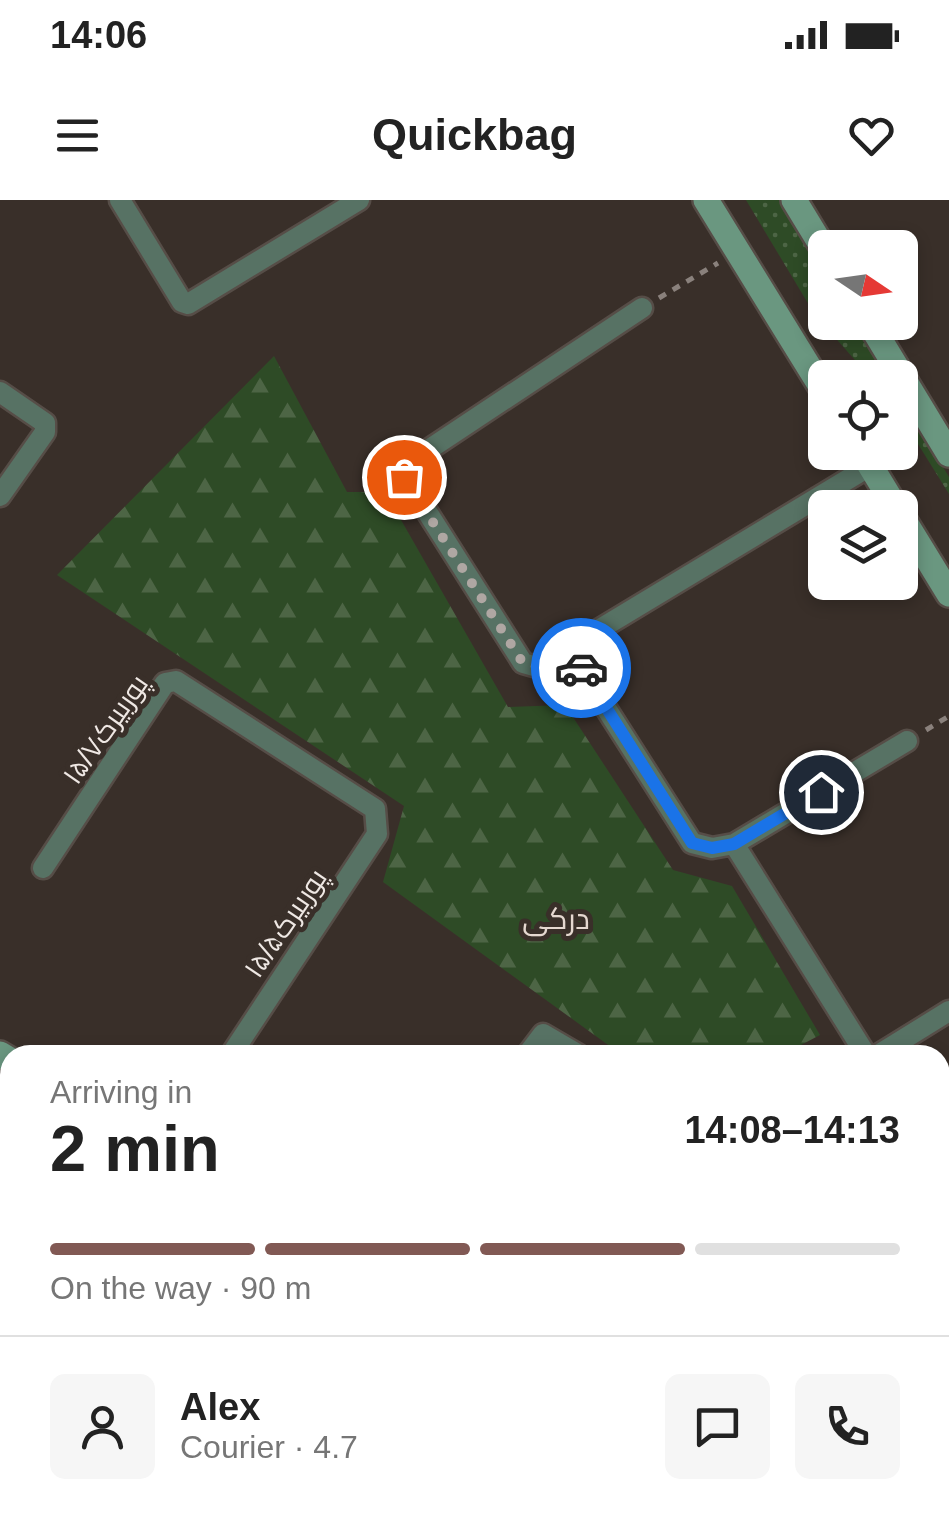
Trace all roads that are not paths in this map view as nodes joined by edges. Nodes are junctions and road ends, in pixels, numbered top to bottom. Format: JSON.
{"nodes":[{"id":1,"x":120,"y":200,"type":"edge"},
{"id":2,"x":359,"y":200,"type":"edge"},
{"id":3,"x":706,"y":200,"type":"edge"},
{"id":4,"x":794,"y":200,"type":"edge"},
{"id":5,"x":812,"y":230,"type":"edge"},
{"id":6,"x":642,"y":308,"type":"road end"},
{"id":7,"x":880,"y":340,"type":"edge"},
{"id":8,"x":808,"y":365,"type":"edge"},
{"id":9,"x":0,"y":392,"type":"edge"},
{"id":10,"x":949,"y":454,"type":"edge"},
{"id":11,"x":849,"y":470,"type":"edge"},
{"id":12,"x":0,"y":496,"type":"edge"},
{"id":13,"x":918,"y":537,"type":"edge"},
{"id":14,"x":942,"y":567,"type":"edge"},
{"id":15,"x":949,"y":594,"type":"edge"},
{"id":16,"x":567,"y":647,"type":"junction"},
{"id":17,"x":908,"y":741,"type":"dead end"},
{"id":18,"x":378,"y":820,"type":"joint"},
{"id":19,"x":734,"y":844,"type":"junction"},
{"id":20,"x":43,"y":868,"type":"dead end"},
{"id":21,"x":949,"y":1011,"type":"edge"},
{"id":22,"x":238,"y":1045,"type":"edge"},
{"id":23,"x":534,"y":1045,"type":"edge"},
{"id":24,"x":562,"y":1045,"type":"edge"},
{"id":25,"x":860,"y":1045,"type":"edge"},
{"id":26,"x":894,"y":1045,"type":"edge"}],
"edges":[{"from":1,"to":2,"type":"street"},
{"from":3,"to":8,"type":"main road"},
{"from":4,"to":5,"type":"main road"},
{"from":6,"to":16,"type":"street"},
{"from":7,"to":10,"type":"main road"},
{"from":9,"to":12,"type":"street"},
{"from":11,"to":16,"type":"street"},
{"from":13,"to":14,"type":"main road"},
{"from":14,"to":15,"type":"main road"},
{"from":16,"to":19,"type":"street"},
{"from":17,"to":19,"type":"street"},
{"from":18,"to":20,"type":"street","name":"پوربیرک۱۵/۷"},
{"from":18,"to":22,"type":"street","name":"پوربیرک۱۵/۵"},
{"from":19,"to":25,"type":"street"},
{"from":21,"to":26,"type":"street"},
{"from":23,"to":24,"type":"street"}]}
